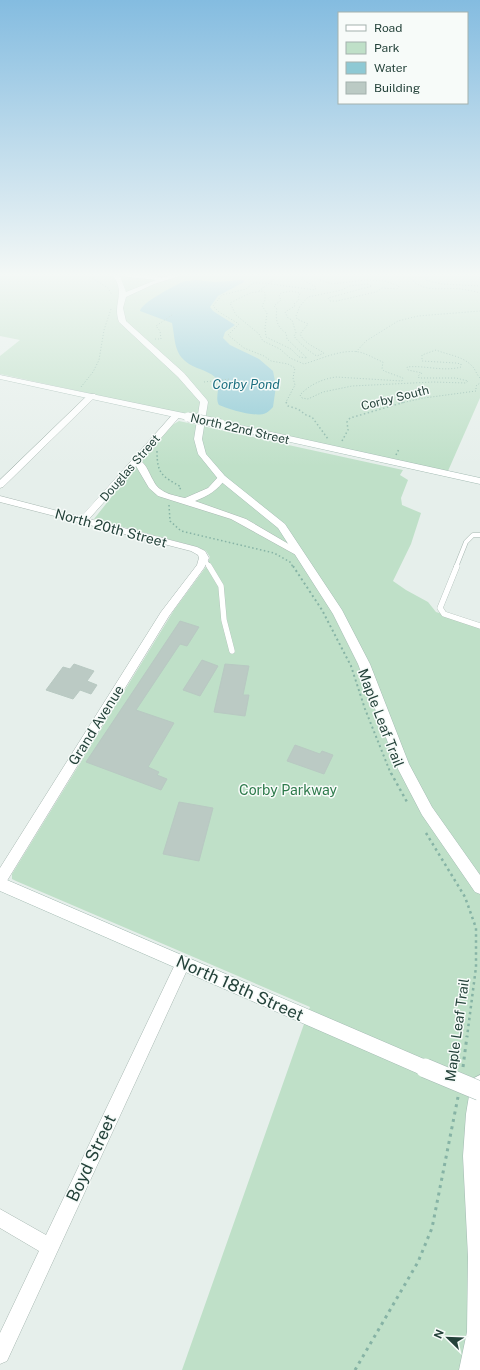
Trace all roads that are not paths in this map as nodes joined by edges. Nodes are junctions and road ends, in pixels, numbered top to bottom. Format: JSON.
{"nodes":[{"id":1,"x":140,"y":338,"type":"edge"},
{"id":2,"x":0,"y":377,"type":"edge"},
{"id":3,"x":89,"y":393,"type":"junction"},
{"id":4,"x":177,"y":415,"type":"junction"},
{"id":5,"x":136,"y":461,"type":"junction"},
{"id":6,"x":222,"y":478,"type":"junction"},
{"id":7,"x":480,"y":481,"type":"edge"},
{"id":8,"x":0,"y":485,"type":"edge"},
{"id":9,"x":0,"y":499,"type":"edge"},
{"id":10,"x":186,"y":501,"type":"junction"},
{"id":11,"x":83,"y":521,"type":"junction"},
{"id":12,"x":480,"y":535,"type":"edge"},
{"id":13,"x":299,"y":553,"type":"junction"},
{"id":14,"x":204,"y":558,"type":"junction"},
{"id":15,"x":480,"y":626,"type":"edge"},
{"id":16,"x":232,"y":651,"type":"dead end"},
{"id":17,"x":0,"y":880,"type":"edge"},
{"id":18,"x":0,"y":884,"type":"edge"},
{"id":19,"x":480,"y":887,"type":"edge"},
{"id":20,"x":183,"y":963,"type":"junction"},
{"id":21,"x":480,"y":1083,"type":"edge"},
{"id":22,"x":480,"y":1091,"type":"edge"},
{"id":23,"x":0,"y":1218,"type":"edge"},
{"id":24,"x":50,"y":1247,"type":"junction"},
{"id":25,"x":0,"y":1354,"type":"edge"},
{"id":26,"x":470,"y":1370,"type":"edge"}],
"edges":[{"from":1,"to":6,"type":"street"},
{"from":2,"to":3,"type":"street","name":"North 22nd Street"},
{"from":3,"to":4,"type":"street","name":"North 22nd Street"},
{"from":3,"to":8,"type":"street"},
{"from":4,"to":5,"type":"street","name":"Douglas Street"},
{"from":4,"to":7,"type":"street","name":"North 22nd Street","bridge":true},
{"from":5,"to":10,"type":"street"},
{"from":5,"to":11,"type":"street","name":"Douglas Street"},
{"from":6,"to":10,"type":"street"},
{"from":6,"to":13,"type":"street"},
{"from":9,"to":11,"type":"street","name":"North 20th Street"},
{"from":10,"to":13,"type":"street"},
{"from":11,"to":14,"type":"street","name":"North 20th Street"},
{"from":12,"to":15,"type":"lane"},
{"from":13,"to":19,"type":"street"},
{"from":14,"to":16,"type":"lane"},
{"from":14,"to":17,"type":"street","name":"Grand Avenue"},
{"from":18,"to":20,"type":"street","name":"North 18th Street"},
{"from":20,"to":22,"type":"street","name":"North 18th Street","bridge":true},
{"from":20,"to":24,"type":"street","name":"Boyd Street"},
{"from":21,"to":26,"type":"street"},
{"from":23,"to":24,"type":"street"},
{"from":24,"to":25,"type":"street","name":"Boyd Street"}]}
